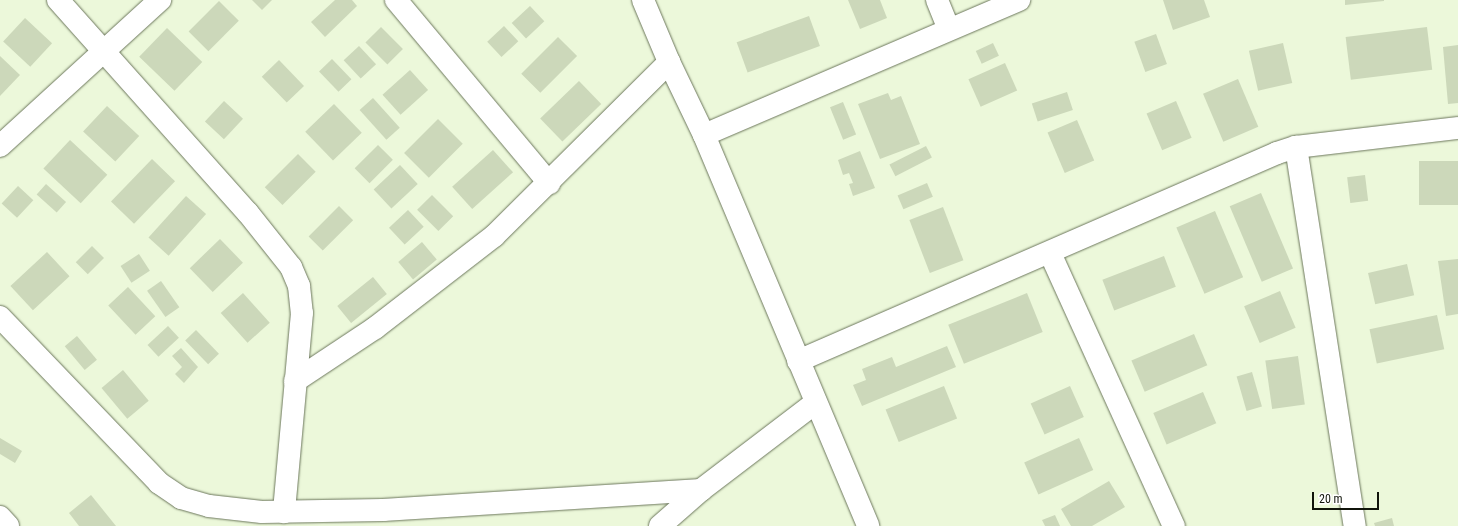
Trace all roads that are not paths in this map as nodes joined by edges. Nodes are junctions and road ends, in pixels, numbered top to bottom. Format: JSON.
{"nodes":[{"id":1,"x":58,"y":0,"type":"edge"},
{"id":2,"x":160,"y":0,"type":"edge"},
{"id":3,"x":396,"y":0,"type":"edge"},
{"id":4,"x":643,"y":0,"type":"edge"},
{"id":5,"x":937,"y":0,"type":"edge"},
{"id":6,"x":1019,"y":0,"type":"edge"},
{"id":7,"x":949,"y":29,"type":"junction"},
{"id":8,"x":104,"y":51,"type":"junction"},
{"id":9,"x":669,"y":62,"type":"junction"},
{"id":10,"x":1458,"y":128,"type":"edge"},
{"id":11,"x":704,"y":135,"type":"junction"},
{"id":12,"x":0,"y":146,"type":"edge"},
{"id":13,"x":1296,"y":147,"type":"junction"},
{"id":14,"x":549,"y":183,"type":"junction"},
{"id":15,"x":1050,"y":253,"type":"junction"},
{"id":16,"x":0,"y":317,"type":"edge"},
{"id":17,"x":798,"y":361,"type":"junction"},
{"id":18,"x":296,"y":381,"type":"junction"},
{"id":19,"x":815,"y":403,"type":"junction"},
{"id":20,"x":701,"y":490,"type":"junction"},
{"id":21,"x":284,"y":512,"type":"junction"},
{"id":22,"x":0,"y":517,"type":"edge"},
{"id":23,"x":8,"y":526,"type":"edge"},
{"id":24,"x":660,"y":526,"type":"edge"},
{"id":25,"x":868,"y":526,"type":"edge"},
{"id":26,"x":1174,"y":526,"type":"edge"},
{"id":27,"x":1355,"y":526,"type":"edge"}],
"edges":[{"from":1,"to":8,"type":"main road"},
{"from":2,"to":8,"type":"main road"},
{"from":3,"to":14,"type":"main road"},
{"from":4,"to":9,"type":"main road"},
{"from":5,"to":7,"type":"main road"},
{"from":6,"to":7,"type":"main road"},
{"from":7,"to":11,"type":"main road"},
{"from":8,"to":12,"type":"main road"},
{"from":8,"to":18,"type":"main road"},
{"from":9,"to":11,"type":"main road"},
{"from":9,"to":14,"type":"main road"},
{"from":10,"to":13,"type":"main road"},
{"from":11,"to":17,"type":"main road"},
{"from":13,"to":15,"type":"main road"},
{"from":13,"to":27,"type":"main road"},
{"from":14,"to":18,"type":"main road"},
{"from":15,"to":17,"type":"main road"},
{"from":15,"to":26,"type":"main road"},
{"from":16,"to":21,"type":"main road"},
{"from":17,"to":19,"type":"main road"},
{"from":18,"to":21,"type":"main road"},
{"from":19,"to":20,"type":"main road"},
{"from":19,"to":25,"type":"main road"},
{"from":20,"to":21,"type":"main road"},
{"from":20,"to":24,"type":"main road"},
{"from":22,"to":23,"type":"main road"}]}
